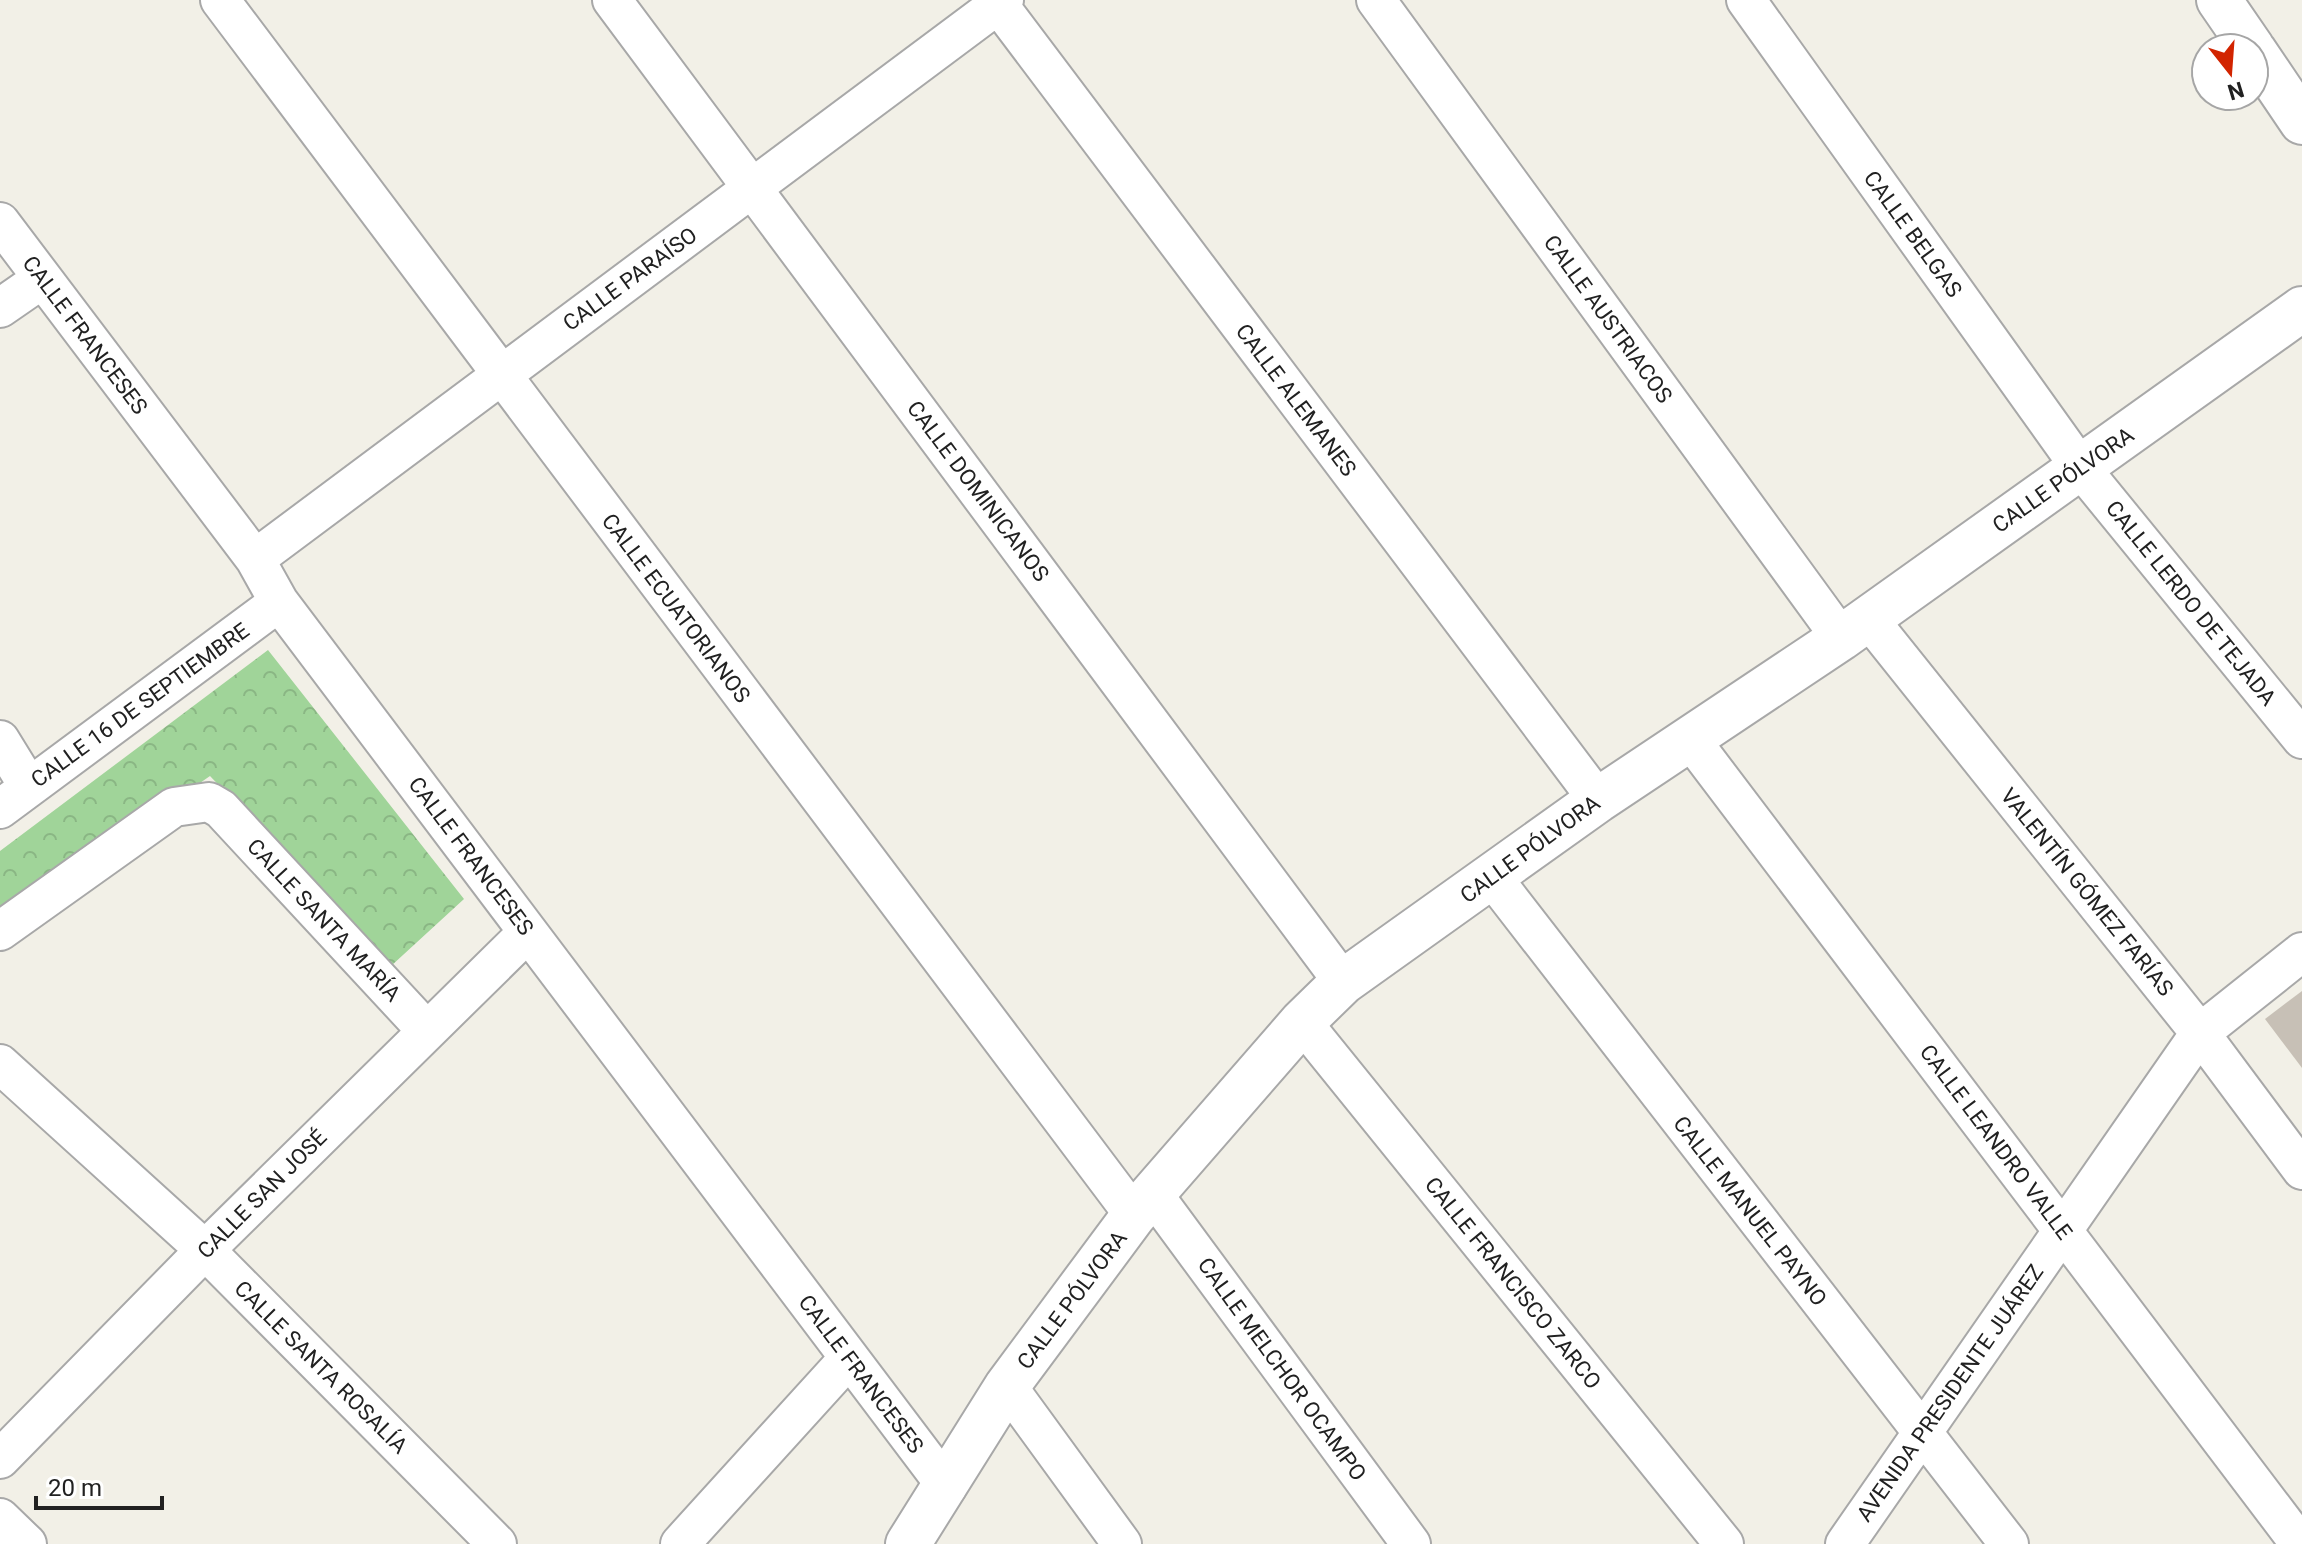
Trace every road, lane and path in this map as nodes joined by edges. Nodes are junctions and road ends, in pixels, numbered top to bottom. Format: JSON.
{"nodes":[{"id":1,"x":220,"y":0,"type":"edge"},
{"id":2,"x":612,"y":0,"type":"edge"},
{"id":3,"x":1376,"y":0,"type":"edge"},
{"id":4,"x":1746,"y":0,"type":"edge"},
{"id":5,"x":2219,"y":0,"type":"edge"},
{"id":6,"x":999,"y":2,"type":"edge"},
{"id":7,"x":2241,"y":32,"type":"edge"},
{"id":8,"x":2270,"y":75,"type":"edge"},
{"id":9,"x":2302,"y":122,"type":"edge"},
{"id":10,"x":754,"y":189,"type":"junction"},
{"id":11,"x":0,"y":222,"type":"edge"},
{"id":12,"x":42,"y":279,"type":"junction"},
{"id":13,"x":0,"y":308,"type":"edge"},
{"id":14,"x":2298,"y":321,"type":"edge"},
{"id":15,"x":500,"y":374,"type":"junction"},
{"id":16,"x":2080,"y":467,"type":"junction"},
{"id":17,"x":255,"y":559,"type":"junction"},
{"id":18,"x":279,"y":602,"type":"junction"},
{"id":19,"x":1855,"y":628,"type":"junction"},
{"id":20,"x":2302,"y":739,"type":"edge"},
{"id":21,"x":0,"y":740,"type":"edge"},
{"id":22,"x":1691,"y":740,"type":"junction"},
{"id":23,"x":14,"y":798,"type":"edge"},
{"id":24,"x":1598,"y":800,"type":"junction"},
{"id":25,"x":1492,"y":877,"type":"junction"},
{"id":26,"x":0,"y":931,"type":"edge"},
{"id":27,"x":528,"y":932,"type":"junction"},
{"id":28,"x":2302,"y":952,"type":"edge"},
{"id":29,"x":1343,"y":982,"type":"junction"},
{"id":30,"x":1302,"y":1022,"type":"junction"},
{"id":31,"x":427,"y":1031,"type":"junction"},
{"id":32,"x":2200,"y":1033,"type":"junction"},
{"id":33,"x":0,"y":1064,"type":"edge"},
{"id":34,"x":2302,"y":1170,"type":"edge"},
{"id":35,"x":1143,"y":1205,"type":"junction"},
{"id":36,"x":2062,"y":1229,"type":"junction"},
{"id":37,"x":205,"y":1250,"type":"junction"},
{"id":38,"x":849,"y":1358,"type":"junction"},
{"id":39,"x":1007,"y":1386,"type":"junction"},
{"id":40,"x":1922,"y":1434,"type":"junction"},
{"id":41,"x":0,"y":1459,"type":"edge"},
{"id":42,"x":947,"y":1487,"type":"junction"},
{"id":43,"x":0,"y":1518,"type":"edge"},
{"id":44,"x":27,"y":1544,"type":"edge"},
{"id":45,"x":497,"y":1544,"type":"edge"},
{"id":46,"x":680,"y":1544,"type":"edge"},
{"id":47,"x":908,"y":1544,"type":"edge"},
{"id":48,"x":1122,"y":1544,"type":"edge"},
{"id":49,"x":1411,"y":1544,"type":"edge"},
{"id":50,"x":1724,"y":1544,"type":"edge"},
{"id":51,"x":1845,"y":1544,"type":"edge"},
{"id":52,"x":2009,"y":1544,"type":"edge"},
{"id":53,"x":2300,"y":1544,"type":"edge"}],
"edges":[{"from":1,"to":15,"type":"street","name":"CALLE ECUATORIANOS"},
{"from":2,"to":10,"type":"street","name":"CALLE DOMINICANOS"},
{"from":3,"to":19,"type":"street","name":"CALLE AUSTRIACOS"},
{"from":4,"to":16,"type":"street","name":"CALLE BELGAS"},
{"from":5,"to":7,"type":"street"},
{"from":6,"to":10,"type":"street","name":"CALLE PARAÍSO"},
{"from":6,"to":24,"type":"street","name":"CALLE ALEMANES"},
{"from":8,"to":9,"type":"street"},
{"from":10,"to":15,"type":"street","name":"CALLE PARAÍSO"},
{"from":10,"to":29,"type":"street","name":"CALLE DOMINICANOS"},
{"from":11,"to":12,"type":"street","name":"CALLE FRANCESES"},
{"from":12,"to":13,"type":"street"},
{"from":12,"to":17,"type":"street","name":"CALLE FRANCESES"},
{"from":14,"to":16,"type":"street","name":"CALLE PÓLVORA"},
{"from":15,"to":17,"type":"street","name":"CALLE PARAÍSO"},
{"from":15,"to":35,"type":"street","name":"CALLE ECUATORIANOS"},
{"from":16,"to":19,"type":"street","name":"CALLE PÓLVORA"},
{"from":16,"to":20,"type":"street","name":"CALLE LERDO DE TEJADA"},
{"from":17,"to":18,"type":"street","name":"CALLE FRANCESES"},
{"from":18,"to":23,"type":"street","name":"CALLE 16 DE SEPTIEMBRE"},
{"from":18,"to":27,"type":"street","name":"CALLE FRANCESES"},
{"from":19,"to":22,"type":"street","name":"CALLE PÓLVORA"},
{"from":19,"to":32,"type":"street","name":"VALENTÍN GÓMEZ FARÍAS"},
{"from":21,"to":23,"type":"street"},
{"from":22,"to":24,"type":"street","name":"CALLE PÓLVORA"},
{"from":22,"to":36,"type":"street","name":"CALLE LEANDRO VALLE"},
{"from":24,"to":25,"type":"street","name":"CALLE PÓLVORA"},
{"from":25,"to":29,"type":"street","name":"CALLE PÓLVORA"},
{"from":25,"to":40,"type":"street","name":"CALLE MANUEL PAYNO"},
{"from":26,"to":31,"type":"street","name":"CALLE SANTA MARÍA"},
{"from":27,"to":31,"type":"street","name":"CALLE SAN JOSÉ"},
{"from":27,"to":38,"type":"street","name":"CALLE FRANCESES"},
{"from":28,"to":32,"type":"street","name":"AVENIDA PRESIDENTE JUÁREZ"},
{"from":29,"to":30,"type":"street","name":"CALLE PÓLVORA"},
{"from":30,"to":35,"type":"street","name":"CALLE PÓLVORA"},
{"from":30,"to":50,"type":"street","name":"CALLE FRANCISCO ZARCO"},
{"from":31,"to":37,"type":"street","name":"CALLE SAN JOSÉ"},
{"from":32,"to":34,"type":"street","name":"VALENTÍN GÓMEZ FARÍAS"},
{"from":32,"to":36,"type":"street","name":"AVENIDA PRESIDENTE JUÁREZ"},
{"from":33,"to":37,"type":"street","name":"CALLE SANTA ROSALÍA"},
{"from":35,"to":39,"type":"street","name":"CALLE PÓLVORA"},
{"from":35,"to":49,"type":"street","name":"CALLE MELCHOR OCAMPO"},
{"from":36,"to":40,"type":"street","name":"AVENIDA PRESIDENTE JUÁREZ"},
{"from":36,"to":53,"type":"street","name":"CALLE LEANDRO VALLE"},
{"from":37,"to":41,"type":"street","name":"CALLE SAN JOSÉ"},
{"from":37,"to":45,"type":"street","name":"CALLE SANTA ROSALÍA"},
{"from":38,"to":42,"type":"street","name":"CALLE FRANCESES"},
{"from":38,"to":46,"type":"street"},
{"from":39,"to":42,"type":"street","name":"CALLE PÓLVORA"},
{"from":39,"to":48,"type":"street"},
{"from":40,"to":51,"type":"street","name":"AVENIDA PRESIDENTE JUÁREZ"},
{"from":40,"to":52,"type":"street","name":"CALLE MANUEL PAYNO"},
{"from":42,"to":47,"type":"street","name":"CALLE PÓLVORA"},
{"from":43,"to":44,"type":"street"}]}
